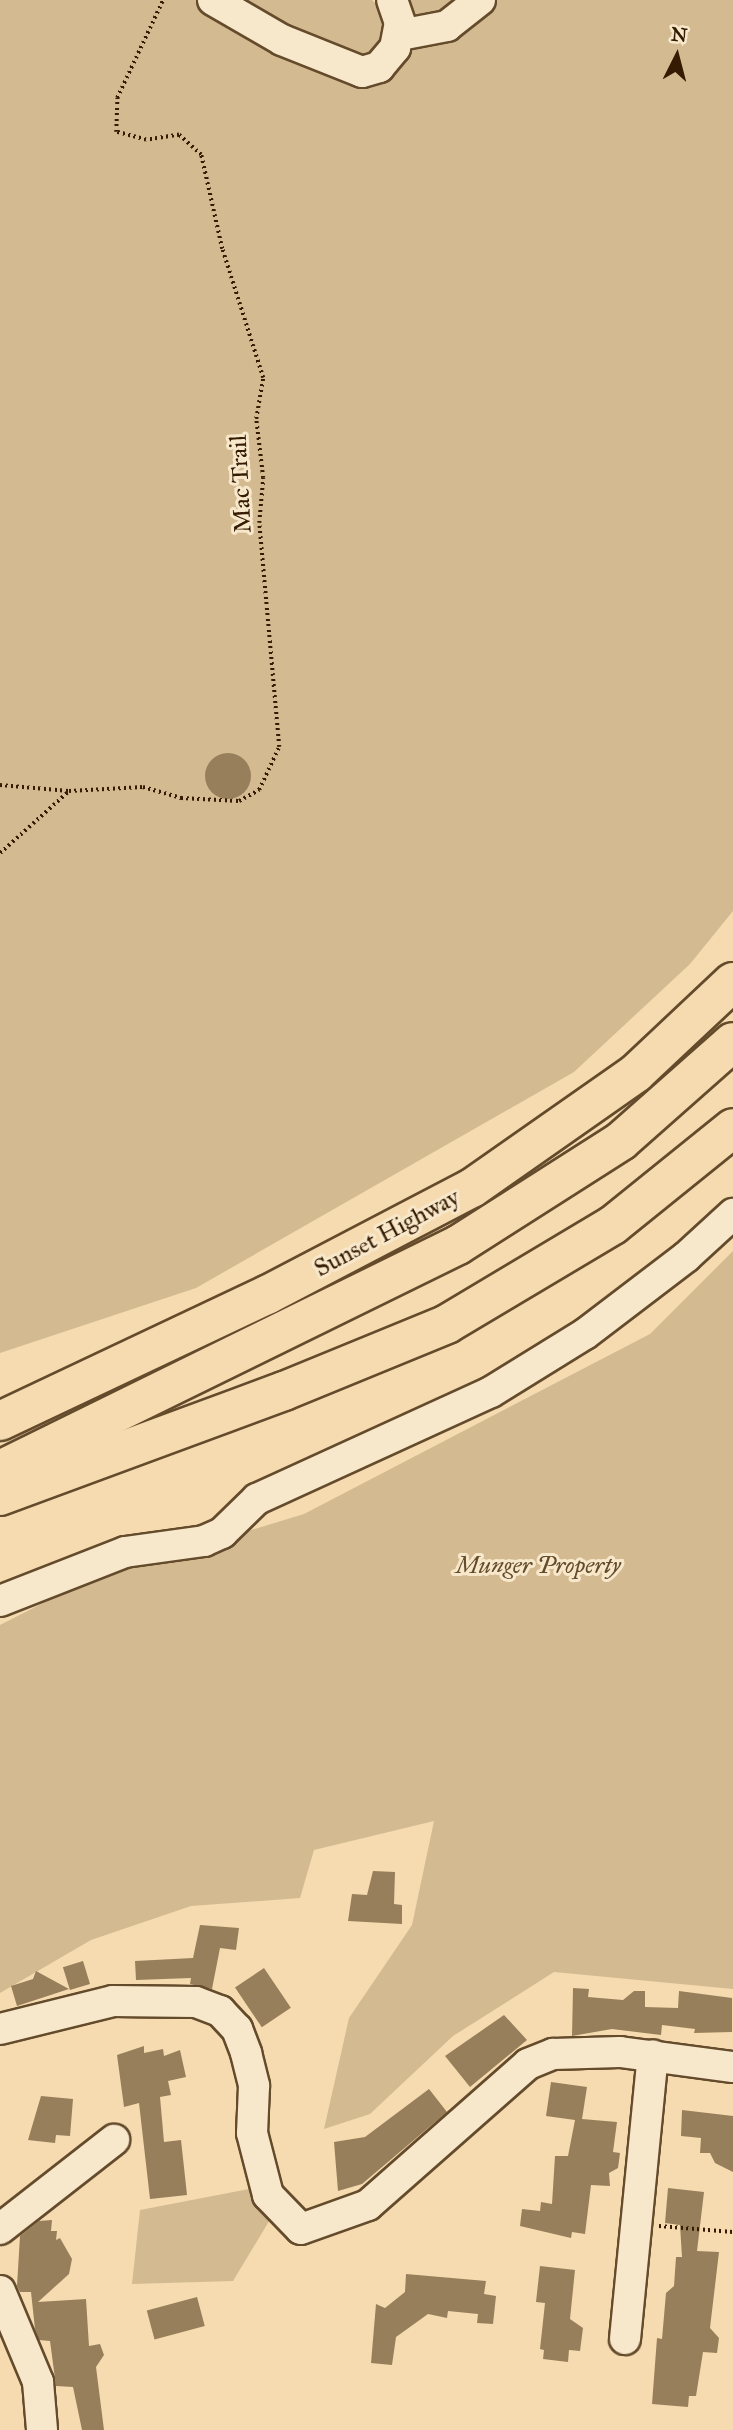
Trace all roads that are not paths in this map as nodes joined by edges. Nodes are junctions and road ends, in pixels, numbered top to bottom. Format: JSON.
{"nodes":[{"id":1,"x":213,"y":0,"type":"edge"},
{"id":2,"x":392,"y":0,"type":"edge"},
{"id":3,"x":480,"y":0,"type":"edge"},
{"id":4,"x":400,"y":35,"type":"junction"},
{"id":5,"x":733,"y":982,"type":"edge"},
{"id":6,"x":733,"y":1042,"type":"edge"},
{"id":7,"x":733,"y":1128,"type":"edge"},
{"id":8,"x":733,"y":1214,"type":"edge"},
{"id":9,"x":0,"y":1421,"type":"edge"},
{"id":10,"x":0,"y":1470,"type":"edge"},
{"id":11,"x":0,"y":1496,"type":"edge"},
{"id":12,"x":0,"y":1601,"type":"edge"},
{"id":13,"x":0,"y":2029,"type":"edge"},
{"id":14,"x":653,"y":2055,"type":"junction"},
{"id":15,"x":733,"y":2067,"type":"edge"},
{"id":16,"x":114,"y":2140,"type":"dead end"},
{"id":17,"x":0,"y":2229,"type":"edge"},
{"id":18,"x":0,"y":2291,"type":"edge"},
{"id":19,"x":625,"y":2339,"type":"dead end"},
{"id":20,"x":42,"y":2430,"type":"edge"}],
"edges":[{"from":1,"to":4,"type":"street"},
{"from":2,"to":4,"type":"street"},
{"from":3,"to":4,"type":"street"},
{"from":5,"to":9,"type":"highway","name":"Sunset Highway"},
{"from":6,"to":10,"type":"highway","name":"Sunset Highway"},
{"from":7,"to":11,"type":"highway"},
{"from":8,"to":12,"type":"street"},
{"from":13,"to":14,"type":"street"},
{"from":14,"to":15,"type":"street"},
{"from":14,"to":19,"type":"street"},
{"from":16,"to":17,"type":"street"},
{"from":18,"to":20,"type":"street"}]}
